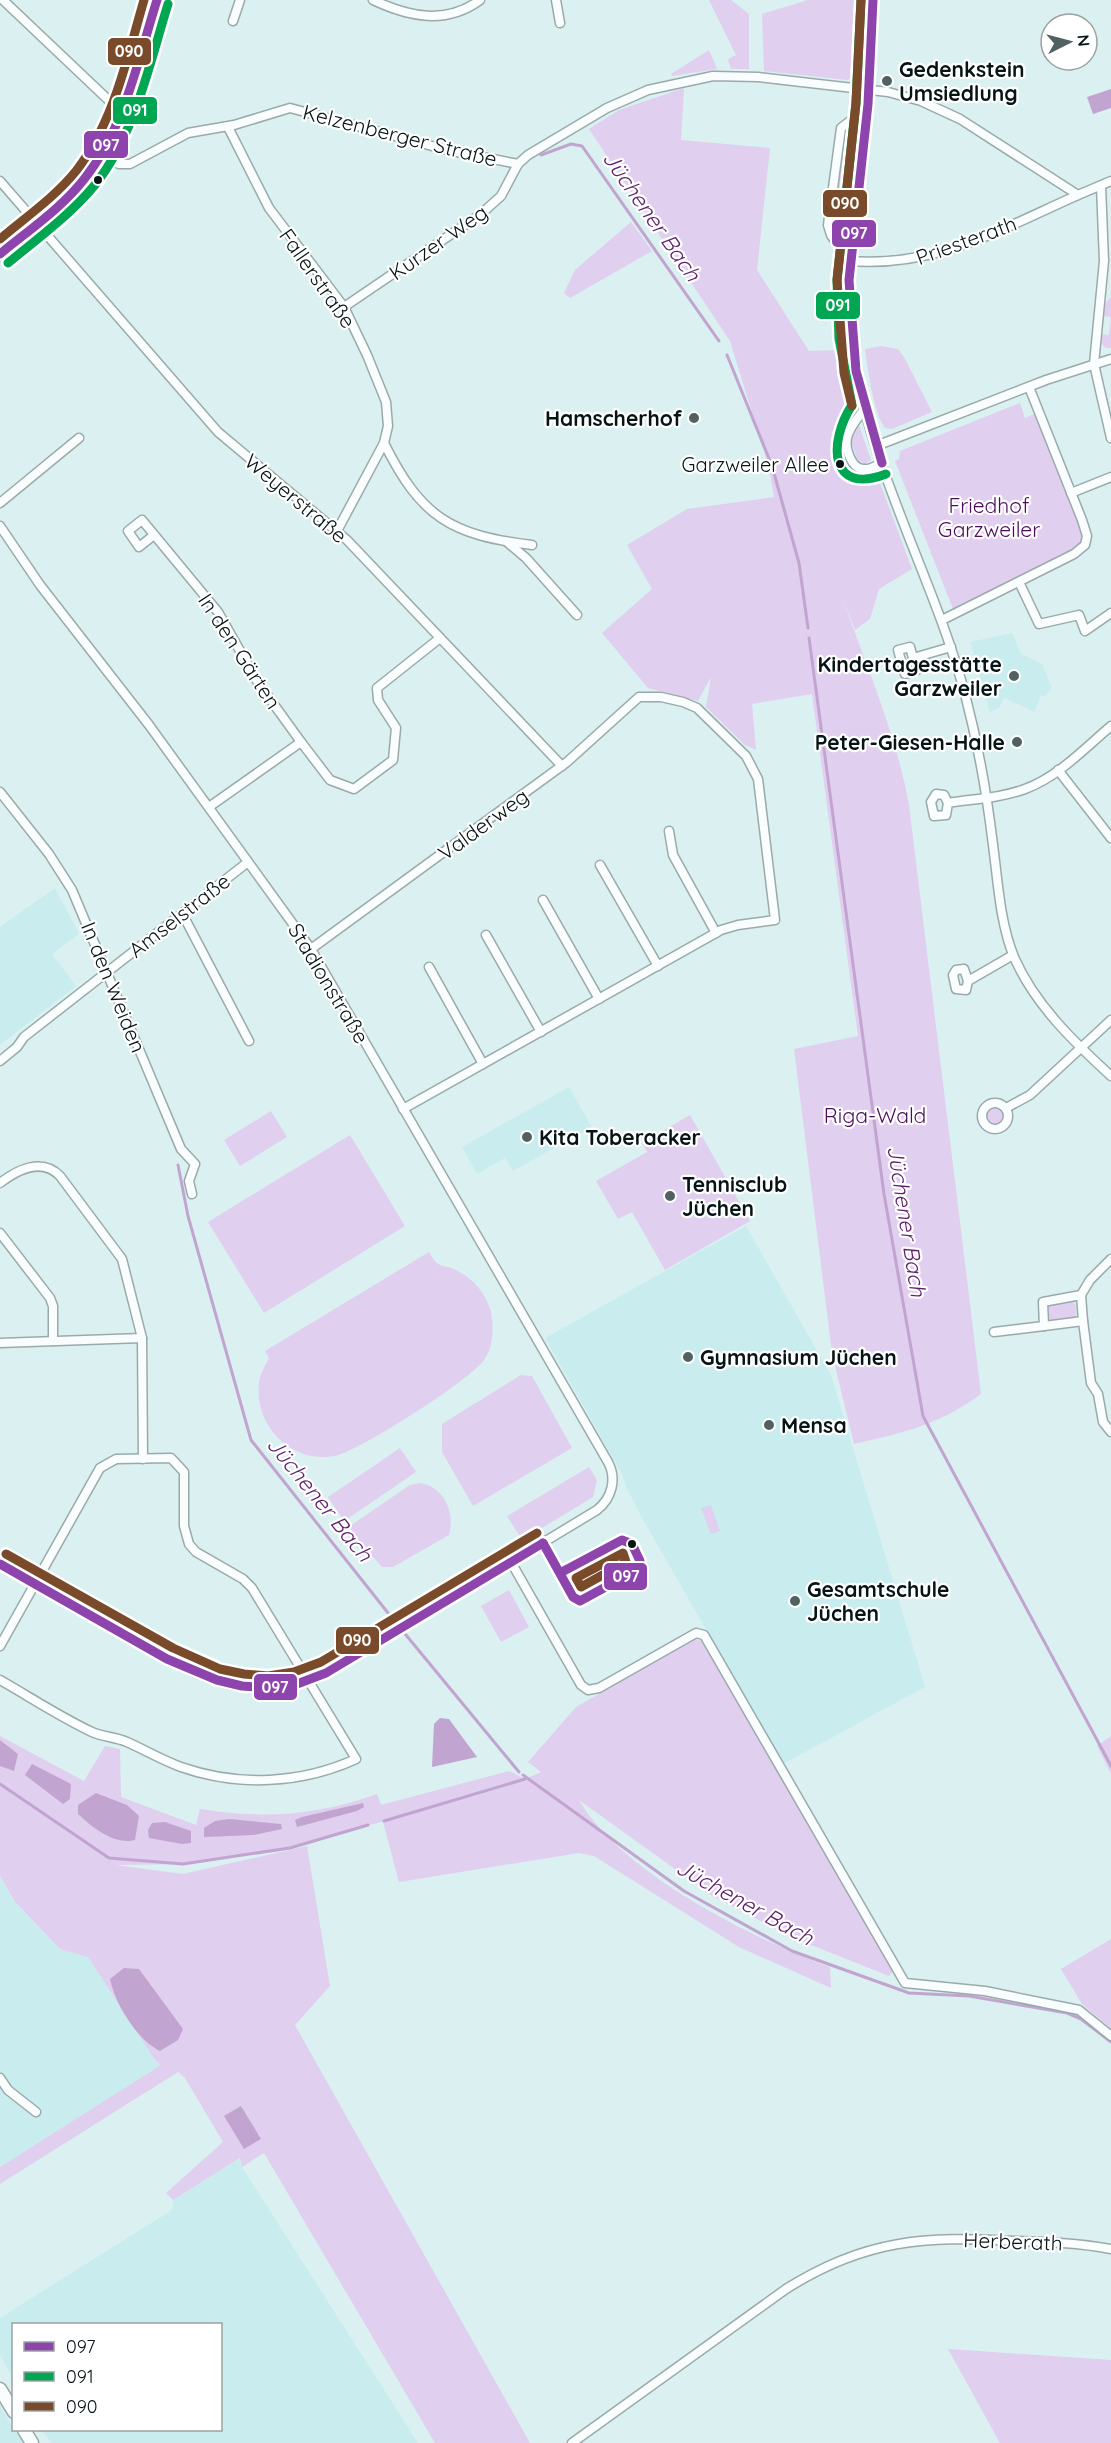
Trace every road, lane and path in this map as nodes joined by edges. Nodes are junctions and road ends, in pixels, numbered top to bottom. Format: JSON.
{"nodes":[{"id":1,"x":3,"y":0,"type":"edge"},
{"id":2,"x":157,"y":0,"type":"edge"},
{"id":3,"x":240,"y":0,"type":"edge"},
{"id":4,"x":373,"y":0,"type":"edge"},
{"id":5,"x":480,"y":0,"type":"edge"},
{"id":6,"x":556,"y":0,"type":"edge"},
{"id":7,"x":873,"y":0,"type":"edge"},
{"id":8,"x":233,"y":21,"type":"dead end"},
{"id":9,"x":560,"y":23,"type":"dead end"},
{"id":10,"x":869,"y":89,"type":"junction"},
{"id":11,"x":120,"y":111,"type":"junction"},
{"id":12,"x":866,"y":120,"type":"junction"},
{"id":13,"x":228,"y":127,"type":"junction"},
{"id":14,"x":100,"y":156,"type":"junction"},
{"id":15,"x":518,"y":165,"type":"junction"},
{"id":16,"x":0,"y":181,"type":"edge"},
{"id":17,"x":1111,"y":182,"type":"edge"},
{"id":18,"x":1101,"y":186,"type":"junction"},
{"id":19,"x":1078,"y":195,"type":"junction"},
{"id":20,"x":36,"y":224,"type":"junction"},
{"id":21,"x":0,"y":254,"type":"edge"},
{"id":22,"x":849,"y":261,"type":"junction"},
{"id":23,"x":1111,"y":292,"type":"edge"},
{"id":24,"x":1101,"y":295,"type":"junction"},
{"id":25,"x":344,"y":307,"type":"junction"},
{"id":26,"x":1111,"y":359,"type":"edge"},
{"id":27,"x":1094,"y":364,"type":"junction"},
{"id":28,"x":1029,"y":387,"type":"junction"},
{"id":29,"x":865,"y":408,"type":"junction"},
{"id":30,"x":1111,"y":436,"type":"edge"},
{"id":31,"x":79,"y":438,"type":"dead end"},
{"id":32,"x":384,"y":443,"type":"junction"},
{"id":33,"x":876,"y":446,"type":"junction"},
{"id":34,"x":882,"y":463,"type":"junction"},
{"id":35,"x":1111,"y":477,"type":"edge"},
{"id":36,"x":1071,"y":493,"type":"junction"},
{"id":37,"x":0,"y":502,"type":"edge"},
{"id":38,"x":0,"y":526,"type":"edge"},
{"id":39,"x":337,"y":531,"type":"junction"},
{"id":40,"x":154,"y":535,"type":"dead end"},
{"id":41,"x":507,"y":542,"type":"junction"},
{"id":42,"x":532,"y":545,"type":"dead end"},
{"id":43,"x":1019,"y":582,"type":"junction"},
{"id":44,"x":1111,"y":613,"type":"edge"},
{"id":45,"x":577,"y":615,"type":"dead end"},
{"id":46,"x":942,"y":620,"type":"junction"},
{"id":47,"x":440,"y":638,"type":"junction"},
{"id":48,"x":951,"y":647,"type":"junction"},
{"id":49,"x":913,"y":658,"type":"dead end"},
{"id":50,"x":1111,"y":726,"type":"edge"},
{"id":51,"x":301,"y":742,"type":"junction"},
{"id":52,"x":562,"y":766,"type":"junction"},
{"id":53,"x":1058,"y":770,"type":"junction"},
{"id":54,"x":0,"y":792,"type":"edge"},
{"id":55,"x":987,"y":797,"type":"junction"},
{"id":56,"x":948,"y":803,"type":"dead end"},
{"id":57,"x":209,"y":807,"type":"junction"},
{"id":58,"x":669,"y":831,"type":"dead end"},
{"id":59,"x":1111,"y":838,"type":"edge"},
{"id":60,"x":248,"y":862,"type":"junction"},
{"id":61,"x":600,"y":865,"type":"dead end"},
{"id":62,"x":543,"y":900,"type":"dead end"},
{"id":63,"x":182,"y":913,"type":"junction"},
{"id":64,"x":716,"y":933,"type":"junction"},
{"id":65,"x":486,"y":935,"type":"dead end"},
{"id":66,"x":311,"y":949,"type":"junction"},
{"id":67,"x":1013,"y":955,"type":"junction"},
{"id":68,"x":658,"y":966,"type":"junction"},
{"id":69,"x":429,"y":967,"type":"dead end"},
{"id":70,"x":107,"y":972,"type":"junction"},
{"id":71,"x":968,"y":981,"type":"dead end"},
{"id":72,"x":599,"y":999,"type":"junction"},
{"id":73,"x":1111,"y":1020,"type":"edge"},
{"id":74,"x":541,"y":1032,"type":"junction"},
{"id":75,"x":249,"y":1041,"type":"dead end"},
{"id":76,"x":1080,"y":1046,"type":"junction"},
{"id":77,"x":0,"y":1061,"type":"edge"},
{"id":78,"x":483,"y":1064,"type":"junction"},
{"id":79,"x":1111,"y":1076,"type":"edge"},
{"id":80,"x":1006,"y":1108,"type":"dead end"},
{"id":81,"x":404,"y":1109,"type":"junction"},
{"id":82,"x":0,"y":1183,"type":"edge"},
{"id":83,"x":192,"y":1194,"type":"dead end"},
{"id":84,"x":0,"y":1233,"type":"edge"},
{"id":85,"x":1110,"y":1261,"type":"edge"},
{"id":86,"x":1081,"y":1295,"type":"junction"},
{"id":87,"x":1083,"y":1321,"type":"junction"},
{"id":88,"x":1044,"y":1326,"type":"junction"},
{"id":89,"x":993,"y":1332,"type":"dead end"},
{"id":90,"x":142,"y":1338,"type":"junction"},
{"id":91,"x":53,"y":1341,"type":"junction"},
{"id":92,"x":0,"y":1343,"type":"edge"},
{"id":93,"x":1111,"y":1432,"type":"edge"},
{"id":94,"x":143,"y":1459,"type":"junction"},
{"id":95,"x":511,"y":1562,"type":"junction"},
{"id":96,"x":0,"y":1564,"type":"edge"},
{"id":97,"x":35,"y":1584,"type":"junction"},
{"id":98,"x":0,"y":1646,"type":"edge"},
{"id":99,"x":0,"y":1680,"type":"edge"},
{"id":100,"x":308,"y":1681,"type":"junction"},
{"id":101,"x":1111,"y":2036,"type":"edge"},
{"id":102,"x":0,"y":2078,"type":"edge"},
{"id":103,"x":36,"y":2112,"type":"dead end"},
{"id":104,"x":1111,"y":2249,"type":"edge"},
{"id":105,"x":0,"y":2389,"type":"edge"},
{"id":106,"x":12,"y":2409,"type":"edge"},
{"id":107,"x":572,"y":2443,"type":"edge"}],
"edges":[{"from":1,"to":11,"type":"street"},
{"from":2,"to":11,"type":"main road"},
{"from":3,"to":8,"type":"street"},
{"from":4,"to":5,"type":"street"},
{"from":6,"to":9,"type":"street"},
{"from":7,"to":10,"type":"street"},
{"from":10,"to":12,"type":"street"},
{"from":10,"to":15,"type":"street","name":"Kelzenberger Straße"},
{"from":10,"to":19,"type":"street"},
{"from":11,"to":14,"type":"main road"},
{"from":12,"to":22,"type":"street"},
{"from":12,"to":22,"type":"street"},
{"from":13,"to":14,"type":"street","name":"Kelzenberger Straße"},
{"from":13,"to":15,"type":"street","name":"Kelzenberger Straße"},
{"from":13,"to":25,"type":"street","name":"Fallerstraße"},
{"from":14,"to":20,"type":"main road"},
{"from":15,"to":25,"type":"street","name":"Kurzer Weg"},
{"from":16,"to":20,"type":"street","name":"Weyerstraße"},
{"from":17,"to":18,"type":"street","name":"Priesterath"},
{"from":18,"to":19,"type":"street","name":"Priesterath"},
{"from":18,"to":24,"type":"street"},
{"from":19,"to":22,"type":"street","name":"Priesterath"},
{"from":20,"to":21,"type":"main road"},
{"from":20,"to":39,"type":"street","name":"Weyerstraße"},
{"from":22,"to":29,"type":"street"},
{"from":23,"to":24,"type":"street"},
{"from":24,"to":27,"type":"street"},
{"from":25,"to":32,"type":"street","name":"Fallerstraße"},
{"from":26,"to":27,"type":"street"},
{"from":27,"to":28,"type":"street"},
{"from":27,"to":30,"type":"street"},
{"from":28,"to":33,"type":"street"},
{"from":28,"to":36,"type":"street"},
{"from":29,"to":33,"type":"street"},
{"from":29,"to":34,"type":"street"},
{"from":31,"to":37,"type":"street"},
{"from":32,"to":39,"type":"street","name":"Fallerstraße"},
{"from":32,"to":41,"type":"street"},
{"from":33,"to":34,"type":"street"},
{"from":34,"to":46,"type":"street"},
{"from":35,"to":36,"type":"street"},
{"from":36,"to":43,"type":"street"},
{"from":38,"to":57,"type":"street","name":"Stadionstraße"},
{"from":39,"to":47,"type":"street","name":"Weyerstraße"},
{"from":40,"to":51,"type":"street","name":"In den Gärten"},
{"from":41,"to":42,"type":"street"},
{"from":41,"to":45,"type":"street"},
{"from":43,"to":44,"type":"street"},
{"from":43,"to":46,"type":"street"},
{"from":46,"to":48,"type":"street"},
{"from":47,"to":51,"type":"street","name":"In den Gärten"},
{"from":47,"to":52,"type":"street","name":"Weyerstraße"},
{"from":48,"to":49,"type":"street"},
{"from":48,"to":55,"type":"street"},
{"from":50,"to":53,"type":"street"},
{"from":51,"to":57,"type":"street"},
{"from":52,"to":64,"type":"street","name":"Valderweg"},
{"from":52,"to":66,"type":"street","name":"Valderweg"},
{"from":53,"to":55,"type":"street"},
{"from":53,"to":59,"type":"street"},
{"from":54,"to":70,"type":"street","name":"In den Weiden"},
{"from":55,"to":56,"type":"street"},
{"from":55,"to":67,"type":"street"},
{"from":57,"to":60,"type":"street","name":"Stadionstraße"},
{"from":58,"to":64,"type":"street"},
{"from":60,"to":63,"type":"street","name":"Amselstraße"},
{"from":60,"to":66,"type":"street","name":"Stadionstraße"},
{"from":61,"to":68,"type":"street"},
{"from":62,"to":72,"type":"street"},
{"from":63,"to":70,"type":"street","name":"Amselstraße"},
{"from":63,"to":75,"type":"street"},
{"from":64,"to":68,"type":"street"},
{"from":65,"to":74,"type":"street"},
{"from":66,"to":81,"type":"street","name":"Stadionstraße"},
{"from":67,"to":71,"type":"street"},
{"from":67,"to":76,"type":"street"},
{"from":68,"to":72,"type":"street"},
{"from":69,"to":78,"type":"street"},
{"from":70,"to":77,"type":"street","name":"Amselstraße"},
{"from":70,"to":83,"type":"street","name":"In den Weiden"},
{"from":72,"to":74,"type":"street"},
{"from":73,"to":76,"type":"street"},
{"from":74,"to":78,"type":"street"},
{"from":76,"to":79,"type":"street"},
{"from":76,"to":80,"type":"street"},
{"from":78,"to":81,"type":"street"},
{"from":81,"to":95,"type":"street","name":"Stadionstraße"},
{"from":82,"to":90,"type":"street"},
{"from":84,"to":91,"type":"street"},
{"from":85,"to":86,"type":"street"},
{"from":86,"to":87,"type":"street"},
{"from":86,"to":88,"type":"street"},
{"from":87,"to":88,"type":"street"},
{"from":87,"to":93,"type":"street"},
{"from":88,"to":89,"type":"street"},
{"from":90,"to":91,"type":"street"},
{"from":90,"to":94,"type":"street"},
{"from":91,"to":92,"type":"street"},
{"from":94,"to":97,"type":"street"},
{"from":94,"to":100,"type":"street"},
{"from":95,"to":100,"type":"street"},
{"from":95,"to":101,"type":"street"},
{"from":96,"to":97,"type":"street"},
{"from":97,"to":98,"type":"street"},
{"from":97,"to":100,"type":"street"},
{"from":99,"to":100,"type":"street"},
{"from":102,"to":103,"type":"street"},
{"from":104,"to":107,"type":"street","name":"Herberath"},
{"from":105,"to":106,"type":"main road"}]}
